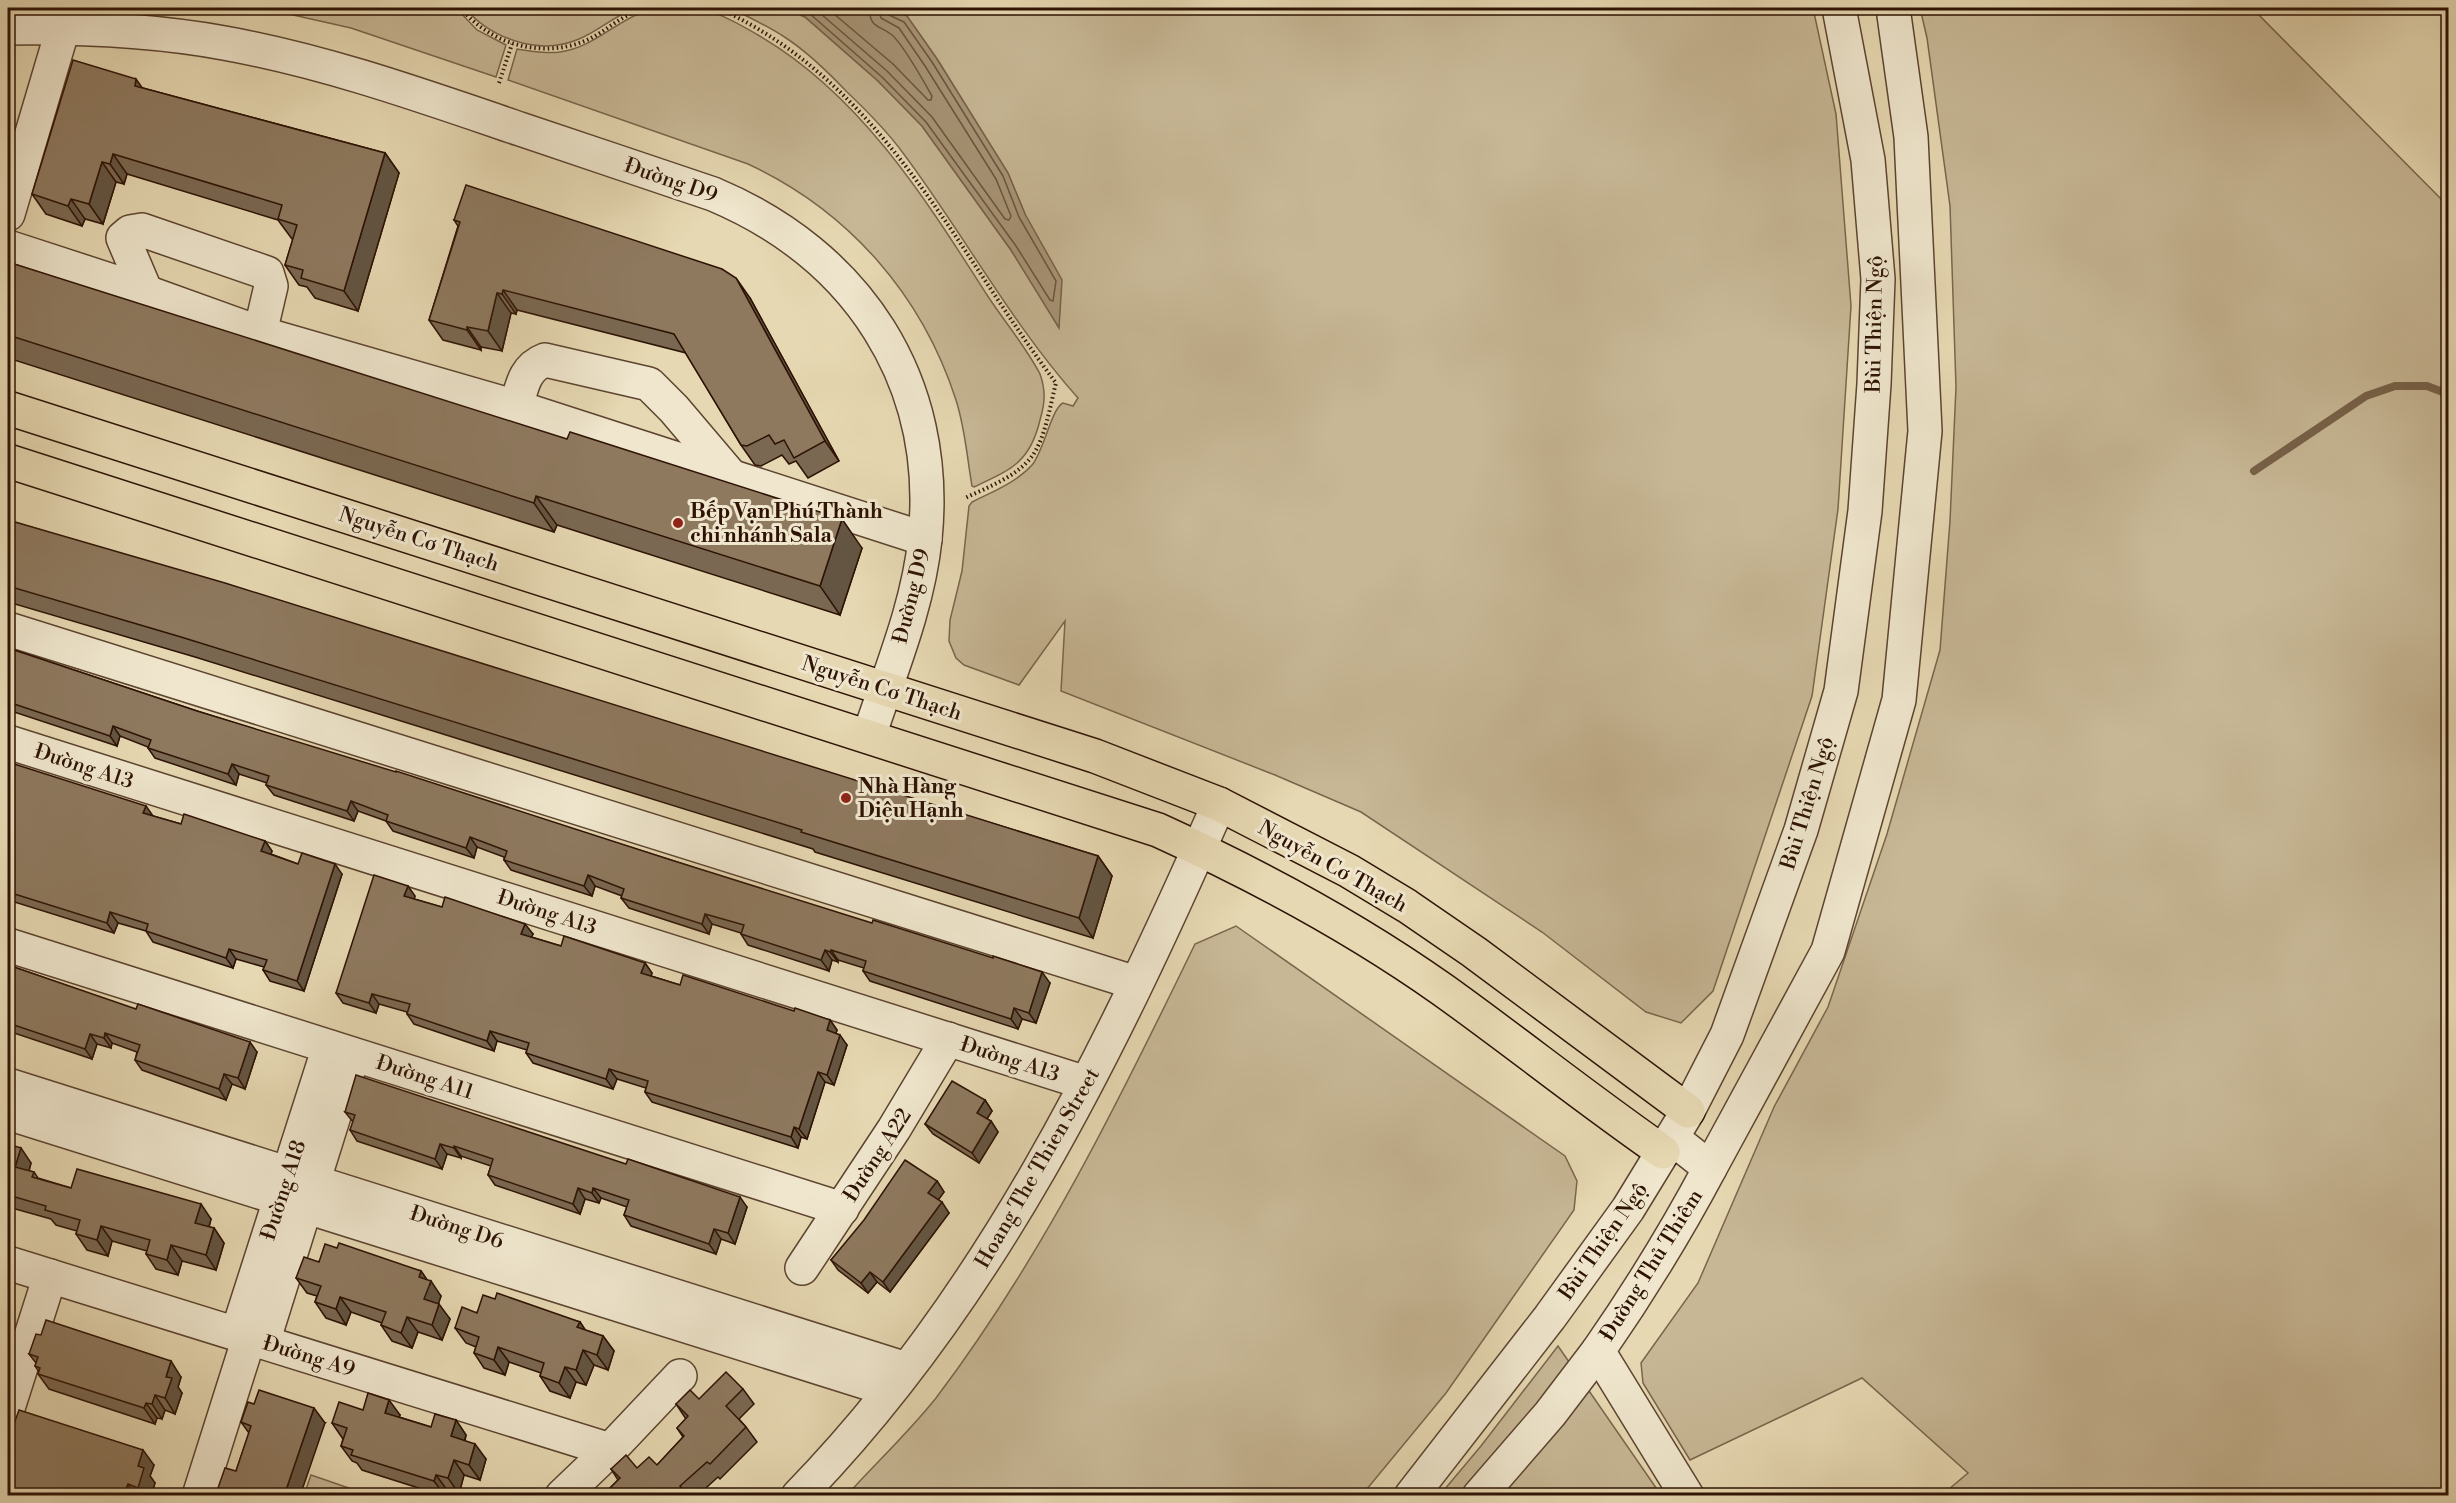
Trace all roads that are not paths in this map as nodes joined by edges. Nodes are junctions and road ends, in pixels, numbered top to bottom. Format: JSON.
{"nodes":[{"id":1,"x":1839,"y":8,"type":"edge"},
{"id":2,"x":1893,"y":8,"type":"edge"},
{"id":3,"x":67,"y":17,"type":"edge"},
{"id":4,"x":8,"y":28,"type":"edge"},
{"id":5,"x":8,"y":214,"type":"edge"},
{"id":6,"x":8,"y":247,"type":"edge"},
{"id":7,"x":146,"y":292,"type":"junction"},
{"id":8,"x":260,"y":333,"type":"junction"},
{"id":9,"x":516,"y":407,"type":"junction"},
{"id":10,"x":8,"y":408,"type":"edge"},
{"id":11,"x":8,"y":461,"type":"edge"},
{"id":12,"x":730,"y":475,"type":"junction"},
{"id":13,"x":925,"y":539,"type":"junction"},
{"id":14,"x":8,"y":629,"type":"edge"},
{"id":15,"x":885,"y":688,"type":"junction"},
{"id":16,"x":869,"y":736,"type":"junction"},
{"id":17,"x":8,"y":742,"type":"edge"},
{"id":18,"x":1219,"y":804,"type":"junction"},
{"id":19,"x":1199,"y":848,"type":"junction"},
{"id":20,"x":8,"y":945,"type":"edge"},
{"id":21,"x":1136,"y":983,"type":"junction"},
{"id":22,"x":948,"y":1040,"type":"junction"},
{"id":23,"x":341,"y":1051,"type":"junction"},
{"id":24,"x":1086,"y":1083,"type":"junction"},
{"id":25,"x":8,"y":1084,"type":"edge"},
{"id":26,"x":8,"y":1113,"type":"edge"},
{"id":27,"x":1674,"y":1134,"type":"junction"},
{"id":28,"x":1710,"y":1168,"type":"junction"},
{"id":29,"x":297,"y":1190,"type":"junction"},
{"id":30,"x":842,"y":1209,"type":"junction"},
{"id":31,"x":8,"y":1263,"type":"edge"},
{"id":32,"x":802,"y":1268,"type":"dead end"},
{"id":33,"x":50,"y":1276,"type":"junction"},
{"id":34,"x":249,"y":1338,"type":"junction"},
{"id":35,"x":1598,"y":1351,"type":"junction"},
{"id":36,"x":680,"y":1376,"type":"dead end"},
{"id":37,"x":898,"y":1380,"type":"junction"},
{"id":38,"x":8,"y":1408,"type":"edge"},
{"id":39,"x":610,"y":1450,"type":"junction"},
{"id":40,"x":199,"y":1496,"type":"edge"},
{"id":41,"x":562,"y":1496,"type":"edge"},
{"id":42,"x":798,"y":1496,"type":"edge"},
{"id":43,"x":1411,"y":1496,"type":"edge"},
{"id":44,"x":1479,"y":1496,"type":"edge"},
{"id":45,"x":1687,"y":1496,"type":"edge"}],
"edges":[{"from":1,"to":27,"type":"street","name":"Bùi Thiện Ngộ"},
{"from":2,"to":28,"type":"street"},
{"from":3,"to":4,"type":"street","name":"Đường D9"},
{"from":3,"to":5,"type":"street"},
{"from":3,"to":13,"type":"street","name":"Đường D9"},
{"from":6,"to":7,"type":"street"},
{"from":7,"to":8,"type":"street"},
{"from":7,"to":8,"type":"street"},
{"from":8,"to":9,"type":"street"},
{"from":9,"to":12,"type":"street"},
{"from":9,"to":12,"type":"street"},
{"from":10,"to":15,"type":"main road","name":"Nguyễn Cơ Thạch"},
{"from":11,"to":16,"type":"main road"},
{"from":12,"to":13,"type":"street"},
{"from":13,"to":15,"type":"street","name":"Đường D9"},
{"from":14,"to":21,"type":"street"},
{"from":15,"to":16,"type":"street","name":"Đường D9"},
{"from":15,"to":18,"type":"main road","name":"Nguyễn Cơ Thạch"},
{"from":16,"to":19,"type":"main road"},
{"from":17,"to":22,"type":"street","name":"Đường A13"},
{"from":18,"to":19,"type":"street","name":"Hoang The Thien Street"},
{"from":18,"to":27,"type":"main road","name":"Nguyễn Cơ Thạch"},
{"from":19,"to":21,"type":"street","name":"Hoang The Thien Street"},
{"from":19,"to":27,"type":"main road"},
{"from":20,"to":23,"type":"street","name":"Đường A11"},
{"from":21,"to":24,"type":"street","name":"Hoang The Thien Street"},
{"from":22,"to":24,"type":"street","name":"Đường A13"},
{"from":22,"to":30,"type":"street","name":"Đường A22"},
{"from":23,"to":29,"type":"street","name":"Đường A18"},
{"from":23,"to":30,"type":"street","name":"Đường A11"},
{"from":24,"to":37,"type":"street","name":"Hoang The Thien Street"},
{"from":25,"to":29,"type":"street","name":"Đường D6"},
{"from":26,"to":29,"type":"street","name":"Đường D6"},
{"from":27,"to":28,"type":"street","name":"Đường Thủ Thiêm"},
{"from":27,"to":43,"type":"street","name":"Bùi Thiện Ngộ"},
{"from":28,"to":35,"type":"street","name":"Đường Thủ Thiêm"},
{"from":29,"to":34,"type":"street","name":"Đường A18"},
{"from":29,"to":37,"type":"street","name":"Đường D6"},
{"from":30,"to":32,"type":"street","name":"Đường A22"},
{"from":31,"to":33,"type":"street","name":"Đường A9"},
{"from":33,"to":34,"type":"street","name":"Đường A9"},
{"from":33,"to":38,"type":"street"},
{"from":34,"to":39,"type":"street","name":"Đường A9"},
{"from":34,"to":40,"type":"street","name":"Đường A18"},
{"from":35,"to":44,"type":"street"},
{"from":35,"to":45,"type":"street","name":"Đường Thủ Thiêm"},
{"from":36,"to":39,"type":"street"},
{"from":37,"to":42,"type":"street","name":"Hoang The Thien Street"},
{"from":39,"to":41,"type":"street"}]}
